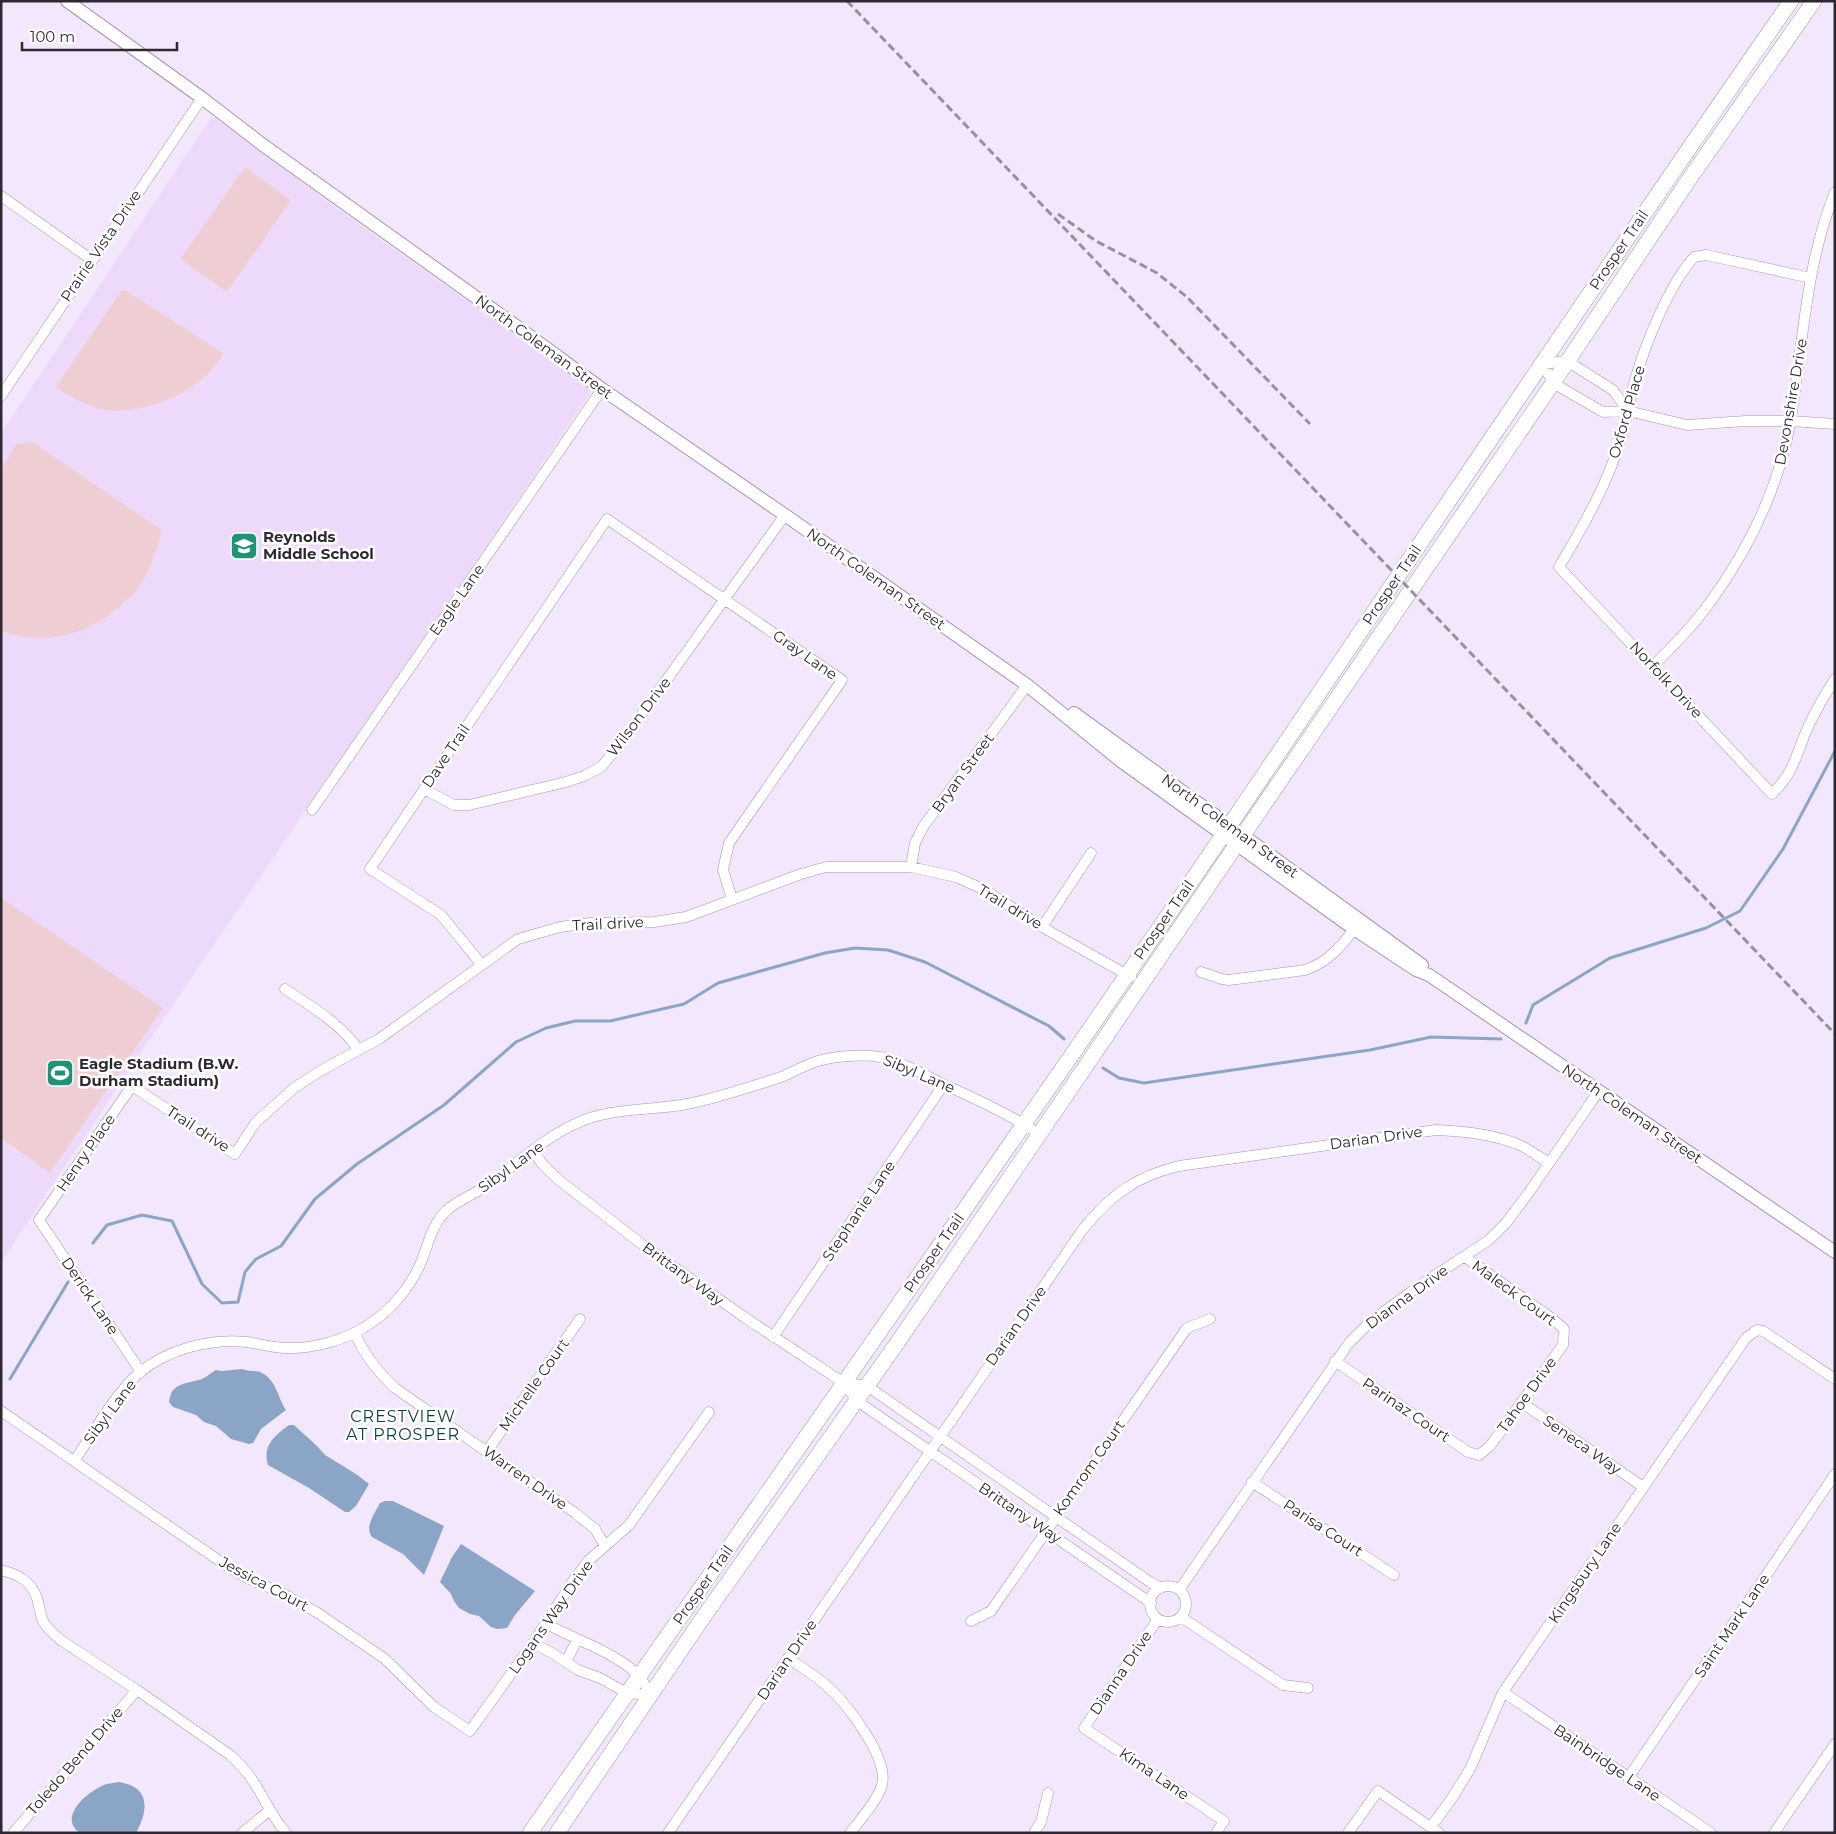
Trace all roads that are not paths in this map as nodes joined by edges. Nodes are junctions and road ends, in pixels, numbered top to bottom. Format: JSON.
{"nodes":[{"id":1,"x":66,"y":1,"type":"edge"},
{"id":2,"x":1791,"y":1,"type":"edge"},
{"id":3,"x":1814,"y":1,"type":"edge"},
{"id":4,"x":202,"y":98,"type":"junction"},
{"id":5,"x":1673,"y":170,"type":"junction"},
{"id":6,"x":1688,"y":181,"type":"junction"},
{"id":7,"x":1835,"y":192,"type":"edge"},
{"id":8,"x":1,"y":196,"type":"edge"},
{"id":9,"x":92,"y":260,"type":"junction"},
{"id":10,"x":1811,"y":278,"type":"junction"},
{"id":11,"x":1568,"y":361,"type":"junction"},
{"id":12,"x":1544,"y":364,"type":"junction"},
{"id":13,"x":1553,"y":383,"type":"junction"},
{"id":14,"x":602,"y":389,"type":"junction"},
{"id":15,"x":1,"y":396,"type":"edge"},
{"id":16,"x":1628,"y":411,"type":"junction"},
{"id":17,"x":1790,"y":421,"type":"junction"},
{"id":18,"x":1835,"y":424,"type":"edge"},
{"id":19,"x":785,"y":515,"type":"junction"},
{"id":20,"x":607,"y":519,"type":"joint"},
{"id":21,"x":1559,"y":567,"type":"joint"},
{"id":22,"x":724,"y":600,"type":"junction"},
{"id":23,"x":1653,"y":666,"type":"junction"},
{"id":24,"x":1835,"y":679,"type":"edge"},
{"id":25,"x":1026,"y":685,"type":"junction"},
{"id":26,"x":424,"y":789,"type":"junction"},
{"id":27,"x":312,"y":810,"type":"dead end"},
{"id":28,"x":1226,"y":830,"type":"junction"},
{"id":29,"x":1239,"y":840,"type":"junction"},
{"id":30,"x":1092,"y":853,"type":"dead end"},
{"id":31,"x":911,"y":867,"type":"junction"},
{"id":32,"x":732,"y":899,"type":"junction"},
{"id":33,"x":1042,"y":927,"type":"junction"},
{"id":34,"x":1354,"y":929,"type":"junction"},
{"id":35,"x":482,"y":965,"type":"junction"},
{"id":36,"x":1201,"y":972,"type":"dead end"},
{"id":37,"x":1127,"y":974,"type":"junction"},
{"id":38,"x":1429,"y":975,"type":"junction"},
{"id":39,"x":1142,"y":985,"type":"junction"},
{"id":40,"x":285,"y":989,"type":"dead end"},
{"id":41,"x":359,"y":1050,"type":"junction"},
{"id":42,"x":944,"y":1084,"type":"junction"},
{"id":43,"x":132,"y":1086,"type":"joint"},
{"id":44,"x":1598,"y":1092,"type":"junction"},
{"id":45,"x":1024,"y":1124,"type":"junction"},
{"id":46,"x":1040,"y":1134,"type":"junction"},
{"id":47,"x":533,"y":1151,"type":"junction"},
{"id":48,"x":1549,"y":1163,"type":"junction"},
{"id":49,"x":39,"y":1220,"type":"joint"},
{"id":50,"x":1835,"y":1252,"type":"edge"},
{"id":51,"x":1465,"y":1256,"type":"junction"},
{"id":52,"x":580,"y":1319,"type":"dead end"},
{"id":53,"x":1210,"y":1319,"type":"dead end"},
{"id":54,"x":1564,"y":1329,"type":"joint"},
{"id":55,"x":355,"y":1333,"type":"junction"},
{"id":56,"x":773,"y":1337,"type":"junction"},
{"id":57,"x":1336,"y":1361,"type":"junction"},
{"id":58,"x":140,"y":1372,"type":"junction"},
{"id":59,"x":1835,"y":1379,"type":"edge"},
{"id":60,"x":844,"y":1383,"type":"junction"},
{"id":61,"x":867,"y":1386,"type":"junction"},
{"id":62,"x":857,"y":1401,"type":"junction"},
{"id":63,"x":1522,"y":1402,"type":"junction"},
{"id":64,"x":1,"y":1411,"type":"edge"},
{"id":65,"x":709,"y":1412,"type":"dead end"},
{"id":66,"x":938,"y":1437,"type":"junction"},
{"id":67,"x":487,"y":1451,"type":"junction"},
{"id":68,"x":929,"y":1451,"type":"junction"},
{"id":69,"x":1479,"y":1455,"type":"joint"},
{"id":70,"x":75,"y":1460,"type":"junction"},
{"id":71,"x":1835,"y":1474,"type":"edge"},
{"id":72,"x":1252,"y":1482,"type":"junction"},
{"id":73,"x":1643,"y":1487,"type":"junction"},
{"id":74,"x":1055,"y":1518,"type":"junction"},
{"id":75,"x":1046,"y":1531,"type":"junction"},
{"id":76,"x":605,"y":1546,"type":"junction"},
{"id":77,"x":1,"y":1570,"type":"edge"},
{"id":78,"x":1394,"y":1575,"type":"dead end"},
{"id":79,"x":1161,"y":1588,"type":"junction"},
{"id":80,"x":1179,"y":1590,"type":"junction"},
{"id":81,"x":1151,"y":1604,"type":"junction"},
{"id":82,"x":1181,"y":1617,"type":"junction"},
{"id":83,"x":1158,"y":1619,"type":"junction"},
{"id":84,"x":971,"y":1620,"type":"dead end"},
{"id":85,"x":546,"y":1623,"type":"junction"},
{"id":86,"x":577,"y":1640,"type":"junction"},
{"id":87,"x":533,"y":1643,"type":"junction"},
{"id":88,"x":788,"y":1658,"type":"junction"},
{"id":89,"x":566,"y":1662,"type":"junction"},
{"id":90,"x":639,"y":1676,"type":"junction"},
{"id":91,"x":1308,"y":1688,"type":"dead end"},
{"id":92,"x":137,"y":1690,"type":"junction"},
{"id":93,"x":1503,"y":1692,"type":"junction"},
{"id":94,"x":627,"y":1693,"type":"junction"},
{"id":95,"x":651,"y":1695,"type":"junction"},
{"id":96,"x":1084,"y":1728,"type":"joint"},
{"id":97,"x":470,"y":1731,"type":"joint"},
{"id":98,"x":1835,"y":1744,"type":"edge"},
{"id":99,"x":1628,"y":1778,"type":"junction"},
{"id":100,"x":1048,"y":1794,"type":"dead end"},
{"id":101,"x":270,"y":1810,"type":"junction"},
{"id":102,"x":1435,"y":1830,"type":"edge"},
{"id":103,"x":13,"y":1833,"type":"edge"},
{"id":104,"x":242,"y":1833,"type":"edge"},
{"id":105,"x":286,"y":1833,"type":"edge"},
{"id":106,"x":530,"y":1833,"type":"edge"},
{"id":107,"x":557,"y":1833,"type":"edge"},
{"id":108,"x":668,"y":1833,"type":"edge"},
{"id":109,"x":850,"y":1833,"type":"edge"},
{"id":110,"x":1034,"y":1833,"type":"edge"},
{"id":111,"x":1216,"y":1833,"type":"edge"},
{"id":112,"x":1348,"y":1833,"type":"edge"},
{"id":113,"x":1711,"y":1833,"type":"edge"},
{"id":114,"x":1774,"y":1833,"type":"edge"}],
"edges":[{"from":1,"to":4,"type":"street","name":"North Coleman Street"},
{"from":2,"to":5,"type":"main road","name":"Prosper Trail"},
{"from":3,"to":6,"type":"main road","name":"Prosper Trail"},
{"from":4,"to":9,"type":"street","name":"Prairie Vista Drive"},
{"from":4,"to":14,"type":"street","name":"North Coleman Street"},
{"from":5,"to":6,"type":"main road"},
{"from":5,"to":12,"type":"main road","name":"Prosper Trail"},
{"from":6,"to":11,"type":"main road","name":"Prosper Trail"},
{"from":7,"to":10,"type":"street","name":"Devonshire Drive"},
{"from":8,"to":9,"type":"street"},
{"from":9,"to":15,"type":"street","name":"Prairie Vista Drive"},
{"from":10,"to":16,"type":"street","name":"Oxford Place"},
{"from":10,"to":17,"type":"street","name":"Devonshire Drive"},
{"from":11,"to":12,"type":"street"},
{"from":11,"to":13,"type":"main road","name":"Prosper Trail"},
{"from":11,"to":16,"type":"street"},
{"from":12,"to":13,"type":"street"},
{"from":12,"to":28,"type":"main road","name":"Prosper Trail"},
{"from":13,"to":16,"type":"street"},
{"from":13,"to":29,"type":"main road","name":"Prosper Trail"},
{"from":14,"to":19,"type":"street","name":"North Coleman Street"},
{"from":14,"to":27,"type":"street","name":"Eagle Lane"},
{"from":16,"to":17,"type":"street"},
{"from":16,"to":21,"type":"street","name":"Oxford Place"},
{"from":17,"to":18,"type":"street"},
{"from":17,"to":23,"type":"street","name":"Devonshire Drive"},
{"from":19,"to":22,"type":"street","name":"Wilson Drive"},
{"from":19,"to":25,"type":"street","name":"North Coleman Street"},
{"from":20,"to":22,"type":"street","name":"Gray Lane"},
{"from":20,"to":26,"type":"street","name":"Dave Trail"},
{"from":21,"to":23,"type":"street","name":"Norfolk Drive"},
{"from":22,"to":26,"type":"street","name":"Wilson Drive"},
{"from":22,"to":32,"type":"street","name":"Gray Lane"},
{"from":23,"to":24,"type":"street","name":"Norfolk Drive"},
{"from":25,"to":28,"type":"street","name":"North Coleman Street"},
{"from":25,"to":31,"type":"street","name":"Bryan Street"},
{"from":26,"to":35,"type":"street","name":"Dave Trail"},
{"from":28,"to":29,"type":"street","name":"North Coleman Street"},
{"from":28,"to":37,"type":"main road","name":"Prosper Trail"},
{"from":29,"to":34,"type":"street","name":"North Coleman Street"},
{"from":29,"to":38,"type":"street","name":"North Coleman Street"},
{"from":29,"to":39,"type":"main road","name":"Prosper Trail"},
{"from":30,"to":33,"type":"street"},
{"from":31,"to":32,"type":"street","name":"Trail drive"},
{"from":31,"to":33,"type":"street","name":"Trail drive"},
{"from":32,"to":35,"type":"street","name":"Trail drive"},
{"from":33,"to":37,"type":"street","name":"Trail drive"},
{"from":34,"to":36,"type":"street"},
{"from":34,"to":38,"type":"street","name":"North Coleman Street"},
{"from":35,"to":41,"type":"street","name":"Trail drive"},
{"from":37,"to":39,"type":"street","name":"Trail drive"},
{"from":37,"to":45,"type":"main road","name":"Prosper Trail"},
{"from":38,"to":44,"type":"street","name":"North Coleman Street"},
{"from":39,"to":46,"type":"main road","name":"Prosper Trail"},
{"from":40,"to":41,"type":"street"},
{"from":41,"to":43,"type":"street","name":"Trail drive"},
{"from":42,"to":45,"type":"street","name":"Sibyl Lane"},
{"from":42,"to":47,"type":"street","name":"Sibyl Lane"},
{"from":42,"to":56,"type":"street","name":"Stephanie Lane"},
{"from":43,"to":49,"type":"street","name":"Henry Place"},
{"from":44,"to":48,"type":"street","name":"Dianna Drive"},
{"from":44,"to":50,"type":"street","name":"North Coleman Street"},
{"from":45,"to":46,"type":"street","name":"Sibyl Lane"},
{"from":45,"to":60,"type":"main road","name":"Prosper Trail"},
{"from":46,"to":61,"type":"main road","name":"Prosper Trail"},
{"from":47,"to":55,"type":"street","name":"Sibyl Lane"},
{"from":47,"to":56,"type":"street","name":"Brittany Way"},
{"from":48,"to":51,"type":"street","name":"Dianna Drive"},
{"from":48,"to":66,"type":"street","name":"Darian Drive"},
{"from":49,"to":58,"type":"street","name":"Derick Lane"},
{"from":51,"to":54,"type":"street","name":"Maleck Court"},
{"from":51,"to":57,"type":"street","name":"Dianna Drive"},
{"from":52,"to":67,"type":"street","name":"Michelle Court"},
{"from":53,"to":74,"type":"street","name":"Komrom Court"},
{"from":54,"to":63,"type":"street","name":"Tahoe Drive"},
{"from":55,"to":58,"type":"street","name":"Sibyl Lane"},
{"from":55,"to":67,"type":"street","name":"Warren Drive"},
{"from":56,"to":60,"type":"street","name":"Brittany Way"},
{"from":57,"to":69,"type":"street","name":"Parinaz Court"},
{"from":57,"to":72,"type":"street","name":"Dianna Drive"},
{"from":58,"to":70,"type":"street","name":"Sibyl Lane"},
{"from":59,"to":73,"type":"street","name":"Kingsbury Lane"},
{"from":60,"to":61,"type":"street","name":"Brittany Way"},
{"from":60,"to":62,"type":"street","name":"Brittany Way"},
{"from":60,"to":90,"type":"main road","name":"Prosper Trail"},
{"from":61,"to":62,"type":"main road","name":"Prosper Trail"},
{"from":61,"to":66,"type":"street","name":"Brittany Way"},
{"from":62,"to":68,"type":"street","name":"Brittany Way"},
{"from":62,"to":95,"type":"main road","name":"Prosper Trail"},
{"from":63,"to":69,"type":"street","name":"Tahoe Drive"},
{"from":63,"to":73,"type":"street","name":"Seneca Way"},
{"from":64,"to":70,"type":"street","name":"Jessica Court"},
{"from":65,"to":76,"type":"street","name":"Logans Way Drive"},
{"from":66,"to":68,"type":"street","name":"Darian Drive"},
{"from":66,"to":74,"type":"street","name":"Brittany Way"},
{"from":67,"to":76,"type":"street","name":"Warren Drive"},
{"from":68,"to":75,"type":"street","name":"Brittany Way"},
{"from":68,"to":88,"type":"street","name":"Darian Drive"},
{"from":70,"to":97,"type":"street","name":"Jessica Court"},
{"from":71,"to":99,"type":"street","name":"Saint Mark Lane"},
{"from":72,"to":78,"type":"street","name":"Parisa Court"},
{"from":72,"to":80,"type":"street","name":"Dianna Drive"},
{"from":73,"to":93,"type":"street","name":"Kingsbury Lane"},
{"from":74,"to":75,"type":"street","name":"Komrom Court"},
{"from":74,"to":79,"type":"street","name":"Brittany Way"},
{"from":75,"to":81,"type":"street","name":"Brittany Way"},
{"from":75,"to":84,"type":"street","name":"Komrom Court"},
{"from":76,"to":85,"type":"street","name":"Logans Way Drive"},
{"from":77,"to":92,"type":"street"},
{"from":79,"to":80,"type":"street"},
{"from":79,"to":81,"type":"street"},
{"from":80,"to":82,"type":"street"},
{"from":81,"to":83,"type":"street"},
{"from":82,"to":83,"type":"street"},
{"from":82,"to":91,"type":"street"},
{"from":83,"to":96,"type":"street","name":"Dianna Drive"},
{"from":85,"to":86,"type":"street"},
{"from":85,"to":87,"type":"street","name":"Logans Way Drive"},
{"from":86,"to":89,"type":"street"},
{"from":86,"to":90,"type":"street"},
{"from":87,"to":89,"type":"street"},
{"from":87,"to":97,"type":"street","name":"Logans Way Drive"},
{"from":88,"to":108,"type":"street","name":"Darian Drive"},
{"from":88,"to":109,"type":"street"},
{"from":89,"to":94,"type":"street"},
{"from":90,"to":94,"type":"main road","name":"Prosper Trail"},
{"from":90,"to":95,"type":"street"},
{"from":92,"to":101,"type":"street"},
{"from":92,"to":103,"type":"street","name":"Toledo Bend Drive"},
{"from":93,"to":99,"type":"street","name":"Bainbridge Lane"},
{"from":93,"to":102,"type":"street","name":"Kingsbury Lane"},
{"from":94,"to":95,"type":"street"},
{"from":94,"to":106,"type":"main road","name":"Prosper Trail"},
{"from":95,"to":107,"type":"main road","name":"Prosper Trail"},
{"from":96,"to":111,"type":"street","name":"Kima Lane"},
{"from":98,"to":114,"type":"street"},
{"from":99,"to":113,"type":"street","name":"Bainbridge Lane"},
{"from":100,"to":110,"type":"street"},
{"from":101,"to":104,"type":"street"},
{"from":101,"to":105,"type":"street"},
{"from":102,"to":112,"type":"street"}]}
